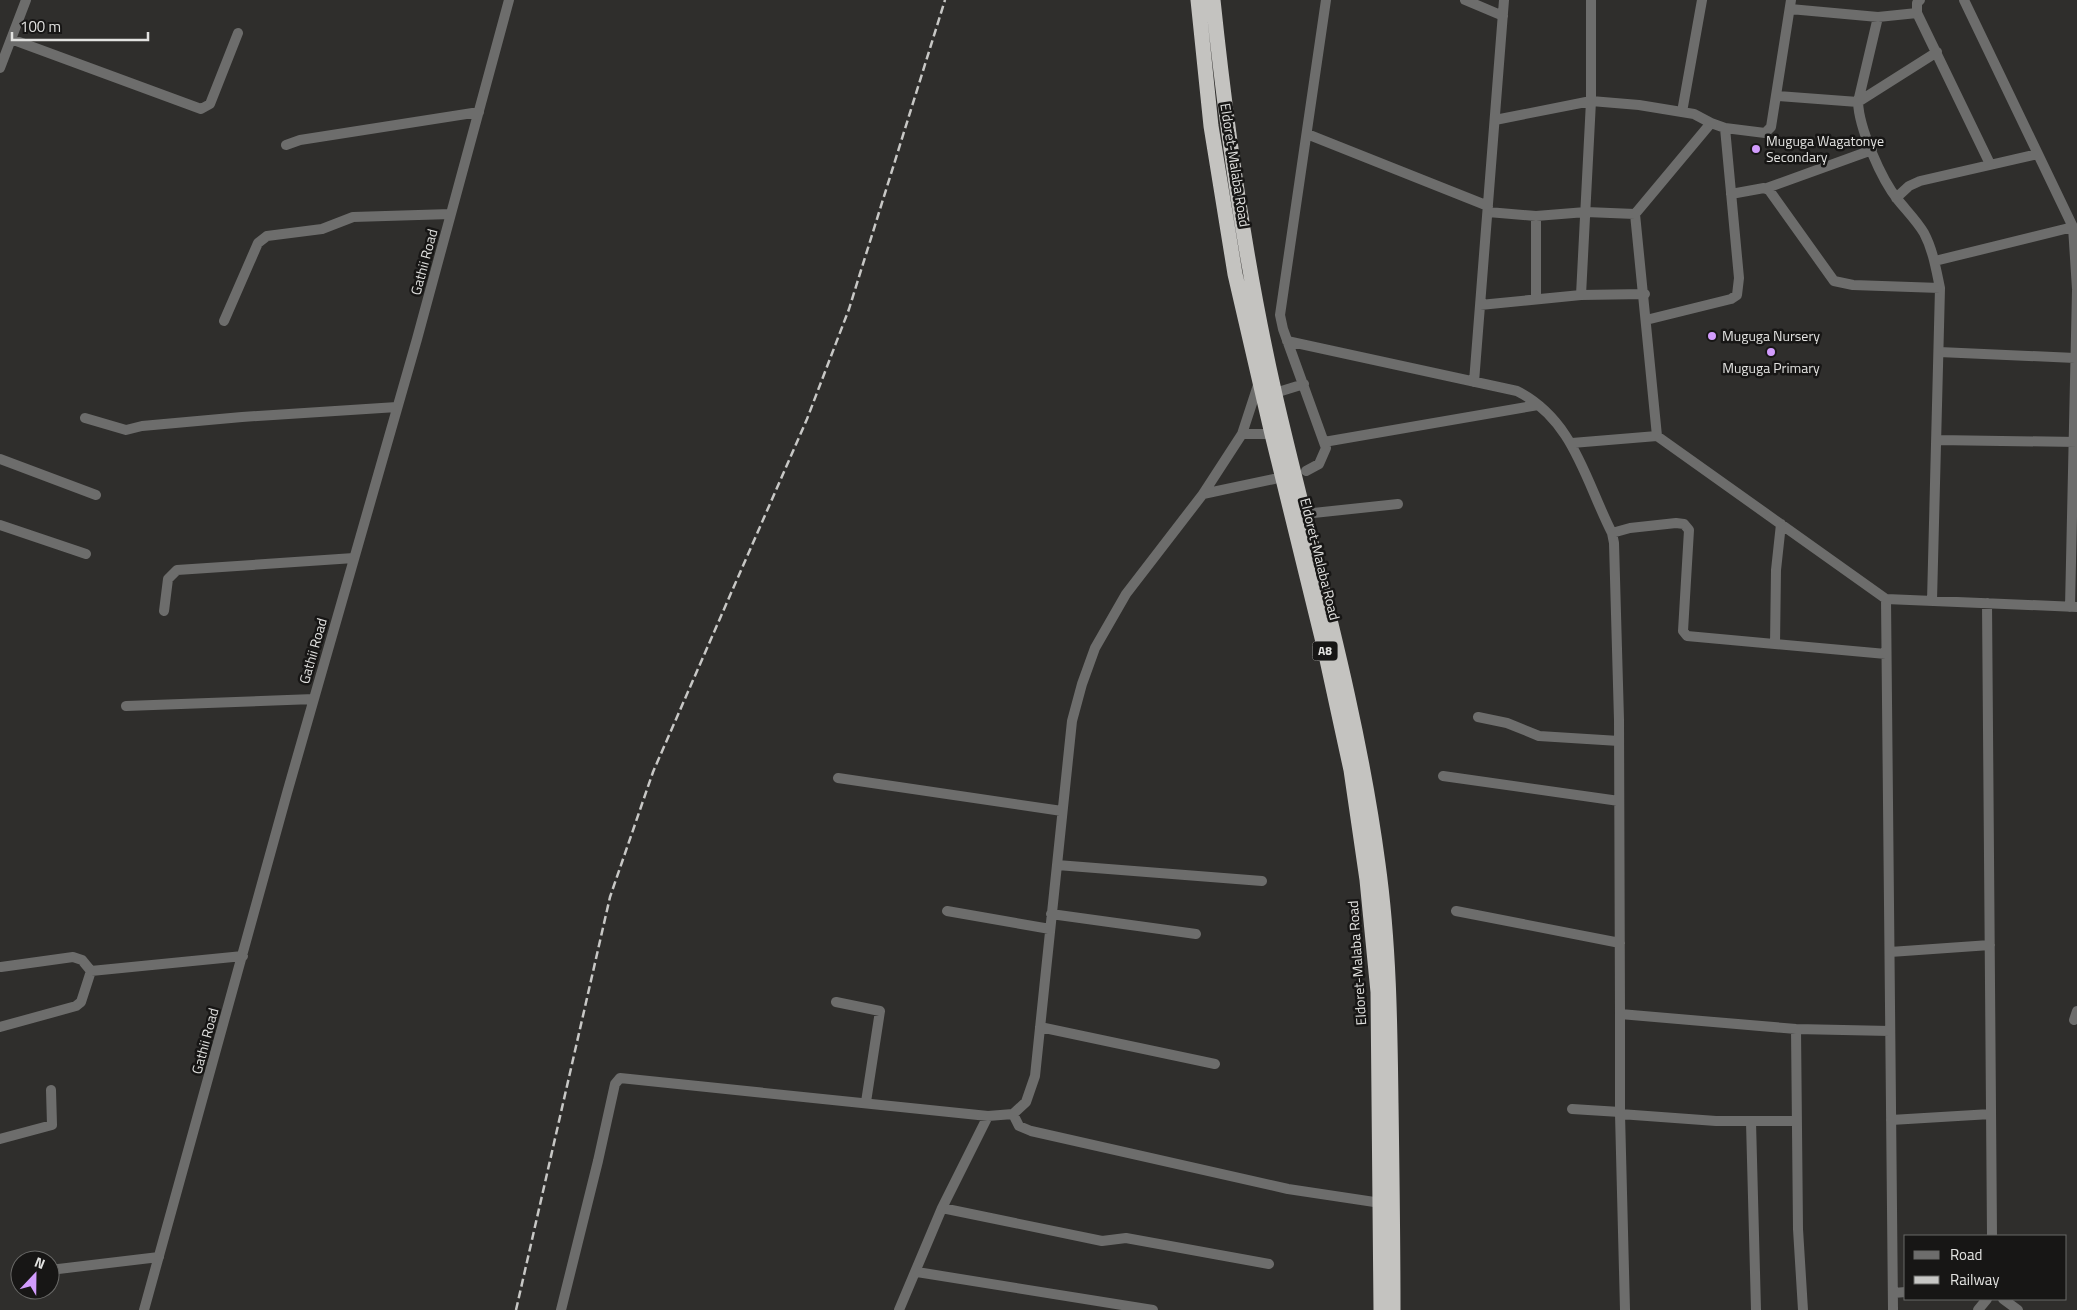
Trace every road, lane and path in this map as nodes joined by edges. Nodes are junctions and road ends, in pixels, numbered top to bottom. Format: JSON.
{"nodes":[{"id":1,"x":26,"y":0,"type":"edge"},
{"id":2,"x":509,"y":0,"type":"edge"},
{"id":3,"x":1198,"y":0,"type":"edge"},
{"id":4,"x":1213,"y":0,"type":"edge"},
{"id":5,"x":1326,"y":0,"type":"edge"},
{"id":6,"x":1466,"y":0,"type":"edge"},
{"id":7,"x":1504,"y":0,"type":"edge"},
{"id":8,"x":1591,"y":0,"type":"edge"},
{"id":9,"x":1702,"y":0,"type":"edge"},
{"id":10,"x":1920,"y":0,"type":"edge"},
{"id":11,"x":1964,"y":0,"type":"edge"},
{"id":12,"x":1791,"y":4,"type":"edge"},
{"id":13,"x":1917,"y":13,"type":"junction"},
{"id":14,"x":1503,"y":16,"type":"junction"},
{"id":15,"x":1878,"y":18,"type":"junction"},
{"id":16,"x":238,"y":33,"type":"dead end"},
{"id":17,"x":11,"y":39,"type":"junction"},
{"id":18,"x":1937,"y":52,"type":"junction"},
{"id":19,"x":0,"y":68,"type":"edge"},
{"id":20,"x":1777,"y":96,"type":"junction"},
{"id":21,"x":1591,"y":101,"type":"junction"},
{"id":22,"x":1858,"y":102,"type":"junction"},
{"id":23,"x":479,"y":112,"type":"junction"},
{"id":24,"x":1682,"y":112,"type":"junction"},
{"id":25,"x":1495,"y":120,"type":"junction"},
{"id":26,"x":1711,"y":123,"type":"junction"},
{"id":27,"x":1724,"y":128,"type":"junction"},
{"id":28,"x":1307,"y":134,"type":"junction"},
{"id":29,"x":286,"y":145,"type":"dead end"},
{"id":30,"x":1872,"y":150,"type":"junction"},
{"id":31,"x":2038,"y":154,"type":"junction"},
{"id":32,"x":1990,"y":164,"type":"junction"},
{"id":33,"x":1767,"y":188,"type":"junction"},
{"id":34,"x":1731,"y":194,"type":"junction"},
{"id":35,"x":1896,"y":198,"type":"junction"},
{"id":36,"x":1488,"y":209,"type":"junction"},
{"id":37,"x":1586,"y":212,"type":"junction"},
{"id":38,"x":451,"y":214,"type":"junction"},
{"id":39,"x":1635,"y":214,"type":"junction"},
{"id":40,"x":1536,"y":216,"type":"junction"},
{"id":41,"x":2073,"y":227,"type":"junction"},
{"id":42,"x":2076,"y":242,"type":"edge"},
{"id":43,"x":1935,"y":261,"type":"junction"},
{"id":44,"x":1940,"y":288,"type":"junction"},
{"id":45,"x":2077,"y":289,"type":"edge"},
{"id":46,"x":1581,"y":294,"type":"junction"},
{"id":47,"x":1645,"y":294,"type":"junction"},
{"id":48,"x":1536,"y":299,"type":"junction"},
{"id":49,"x":1480,"y":305,"type":"junction"},
{"id":50,"x":1646,"y":320,"type":"junction"},
{"id":51,"x":224,"y":321,"type":"dead end"},
{"id":52,"x":2077,"y":332,"type":"edge"},
{"id":53,"x":1288,"y":341,"type":"junction"},
{"id":54,"x":1939,"y":352,"type":"junction"},
{"id":55,"x":2075,"y":358,"type":"junction"},
{"id":56,"x":1260,"y":378,"type":"junction"},
{"id":57,"x":1474,"y":382,"type":"junction"},
{"id":58,"x":1304,"y":384,"type":"junction"},
{"id":59,"x":1275,"y":393,"type":"junction"},
{"id":60,"x":1538,"y":404,"type":"junction"},
{"id":61,"x":2076,"y":406,"type":"edge"},
{"id":62,"x":397,"y":407,"type":"junction"},
{"id":63,"x":85,"y":418,"type":"dead end"},
{"id":64,"x":1242,"y":434,"type":"junction"},
{"id":65,"x":1272,"y":434,"type":"junction"},
{"id":66,"x":1657,"y":436,"type":"junction"},
{"id":67,"x":1937,"y":440,"type":"junction"},
{"id":68,"x":1324,"y":442,"type":"junction"},
{"id":69,"x":2076,"y":442,"type":"edge"},
{"id":70,"x":1572,"y":443,"type":"junction"},
{"id":71,"x":0,"y":460,"type":"edge"},
{"id":72,"x":1306,"y":471,"type":"dead end"},
{"id":73,"x":1274,"y":479,"type":"dead end"},
{"id":74,"x":1202,"y":494,"type":"junction"},
{"id":75,"x":96,"y":495,"type":"dead end"},
{"id":76,"x":1398,"y":504,"type":"dead end"},
{"id":77,"x":1304,"y":514,"type":"junction"},
{"id":78,"x":1781,"y":524,"type":"junction"},
{"id":79,"x":0,"y":525,"type":"edge"},
{"id":80,"x":1612,"y":533,"type":"junction"},
{"id":81,"x":86,"y":554,"type":"dead end"},
{"id":82,"x":354,"y":558,"type":"junction"},
{"id":83,"x":1886,"y":599,"type":"junction"},
{"id":84,"x":1932,"y":601,"type":"junction"},
{"id":85,"x":1987,"y":603,"type":"junction"},
{"id":86,"x":2073,"y":607,"type":"edge"},
{"id":87,"x":164,"y":612,"type":"dead end"},
{"id":88,"x":1774,"y":644,"type":"junction"},
{"id":89,"x":1886,"y":654,"type":"junction"},
{"id":90,"x":314,"y":699,"type":"junction"},
{"id":91,"x":126,"y":706,"type":"dead end"},
{"id":92,"x":1478,"y":717,"type":"dead end"},
{"id":93,"x":1619,"y":741,"type":"junction"},
{"id":94,"x":1443,"y":776,"type":"dead end"},
{"id":95,"x":838,"y":778,"type":"dead end"},
{"id":96,"x":1620,"y":801,"type":"junction"},
{"id":97,"x":1062,"y":811,"type":"junction"},
{"id":98,"x":1057,"y":865,"type":"junction"},
{"id":99,"x":1262,"y":881,"type":"dead end"},
{"id":100,"x":947,"y":911,"type":"dead end"},
{"id":101,"x":1456,"y":911,"type":"dead end"},
{"id":102,"x":1051,"y":914,"type":"junction"},
{"id":103,"x":1050,"y":929,"type":"junction"},
{"id":104,"x":1196,"y":934,"type":"dead end"},
{"id":105,"x":1620,"y":944,"type":"junction"},
{"id":106,"x":1990,"y":945,"type":"junction"},
{"id":107,"x":1890,"y":952,"type":"junction"},
{"id":108,"x":242,"y":956,"type":"junction"},
{"id":109,"x":1,"y":967,"type":"edge"},
{"id":110,"x":91,"y":971,"type":"junction"},
{"id":111,"x":836,"y":1002,"type":"dead end"},
{"id":112,"x":1620,"y":1014,"type":"junction"},
{"id":113,"x":1040,"y":1027,"type":"junction"},
{"id":114,"x":0,"y":1028,"type":"edge"},
{"id":115,"x":1796,"y":1029,"type":"junction"},
{"id":116,"x":1890,"y":1031,"type":"junction"},
{"id":117,"x":1215,"y":1064,"type":"dead end"},
{"id":118,"x":51,"y":1090,"type":"dead end"},
{"id":119,"x":866,"y":1102,"type":"junction"},
{"id":120,"x":1572,"y":1110,"type":"dead end"},
{"id":121,"x":1620,"y":1113,"type":"junction"},
{"id":122,"x":1013,"y":1114,"type":"junction"},
{"id":123,"x":1991,"y":1114,"type":"junction"},
{"id":124,"x":988,"y":1116,"type":"junction"},
{"id":125,"x":1891,"y":1120,"type":"junction"},
{"id":126,"x":1796,"y":1121,"type":"junction"},
{"id":127,"x":1751,"y":1122,"type":"junction"},
{"id":128,"x":0,"y":1139,"type":"edge"},
{"id":129,"x":1381,"y":1203,"type":"junction"},
{"id":130,"x":942,"y":1208,"type":"junction"},
{"id":131,"x":1992,"y":1235,"type":"edge"},
{"id":132,"x":159,"y":1257,"type":"junction"},
{"id":133,"x":1268,"y":1264,"type":"dead end"},
{"id":134,"x":60,"y":1269,"type":"edge"},
{"id":135,"x":917,"y":1272,"type":"junction"},
{"id":136,"x":1904,"y":1292,"type":"edge"},
{"id":137,"x":1893,"y":1293,"type":"junction"},
{"id":138,"x":1986,"y":1300,"type":"edge"},
{"id":139,"x":2004,"y":1300,"type":"edge"},
{"id":140,"x":144,"y":1310,"type":"edge"},
{"id":141,"x":561,"y":1310,"type":"edge"},
{"id":142,"x":899,"y":1310,"type":"edge"},
{"id":143,"x":1153,"y":1310,"type":"edge"},
{"id":144,"x":1381,"y":1310,"type":"edge"},
{"id":145,"x":1393,"y":1310,"type":"edge"},
{"id":146,"x":1625,"y":1310,"type":"edge"},
{"id":147,"x":1756,"y":1310,"type":"edge"},
{"id":148,"x":1803,"y":1310,"type":"edge"},
{"id":149,"x":1893,"y":1310,"type":"edge"},
{"id":150,"x":1978,"y":1310,"type":"edge"},
{"id":151,"x":2018,"y":1310,"type":"edge"}],
"edges":[{"from":1,"to":17,"type":"street"},
{"from":2,"to":23,"type":"street","name":"Gathii Road"},
{"from":3,"to":56,"type":"highway","name":"Eldoret-Malaba Road","number":"A8"},
{"from":4,"to":59,"type":"highway","name":"Eldoret-Malaba Road","number":"A8"},
{"from":5,"to":28,"type":"street"},
{"from":6,"to":14,"type":"street"},
{"from":7,"to":14,"type":"street"},
{"from":8,"to":21,"type":"street"},
{"from":9,"to":24,"type":"street"},
{"from":10,"to":13,"type":"street"},
{"from":11,"to":31,"type":"street"},
{"from":12,"to":15,"type":"street"},
{"from":12,"to":20,"type":"street"},
{"from":13,"to":15,"type":"street"},
{"from":13,"to":18,"type":"street"},
{"from":14,"to":25,"type":"street"},
{"from":15,"to":22,"type":"street"},
{"from":16,"to":17,"type":"street"},
{"from":17,"to":19,"type":"street"},
{"from":18,"to":22,"type":"street"},
{"from":18,"to":32,"type":"street"},
{"from":20,"to":22,"type":"street"},
{"from":20,"to":27,"type":"street"},
{"from":21,"to":24,"type":"street"},
{"from":21,"to":25,"type":"street"},
{"from":21,"to":37,"type":"street"},
{"from":22,"to":30,"type":"street"},
{"from":23,"to":29,"type":"street"},
{"from":23,"to":38,"type":"street","name":"Gathii Road"},
{"from":24,"to":26,"type":"street"},
{"from":25,"to":36,"type":"street"},
{"from":26,"to":27,"type":"street"},
{"from":26,"to":39,"type":"street"},
{"from":27,"to":34,"type":"street"},
{"from":28,"to":36,"type":"street"},
{"from":28,"to":53,"type":"street"},
{"from":30,"to":33,"type":"street"},
{"from":30,"to":35,"type":"street"},
{"from":31,"to":32,"type":"street"},
{"from":31,"to":41,"type":"street"},
{"from":32,"to":35,"type":"street"},
{"from":33,"to":34,"type":"street"},
{"from":33,"to":44,"type":"street"},
{"from":34,"to":50,"type":"street"},
{"from":35,"to":43,"type":"street"},
{"from":36,"to":40,"type":"street"},
{"from":36,"to":49,"type":"street"},
{"from":37,"to":39,"type":"street"},
{"from":37,"to":40,"type":"street"},
{"from":37,"to":46,"type":"street"},
{"from":38,"to":51,"type":"street"},
{"from":38,"to":62,"type":"street","name":"Gathii Road"},
{"from":39,"to":47,"type":"street"},
{"from":40,"to":48,"type":"street"},
{"from":41,"to":42,"type":"street"},
{"from":41,"to":43,"type":"street"},
{"from":42,"to":45,"type":"street"},
{"from":43,"to":44,"type":"street"},
{"from":44,"to":54,"type":"street"},
{"from":45,"to":52,"type":"street"},
{"from":46,"to":47,"type":"street"},
{"from":46,"to":48,"type":"street"},
{"from":47,"to":50,"type":"street"},
{"from":48,"to":49,"type":"street"},
{"from":49,"to":57,"type":"street"},
{"from":50,"to":66,"type":"street"},
{"from":52,"to":55,"type":"street"},
{"from":53,"to":57,"type":"street"},
{"from":53,"to":58,"type":"street"},
{"from":54,"to":55,"type":"street"},
{"from":54,"to":67,"type":"street"},
{"from":55,"to":61,"type":"street"},
{"from":56,"to":64,"type":"street"},
{"from":56,"to":65,"type":"highway","name":"Eldoret-Malaba Road","number":"A8"},
{"from":57,"to":60,"type":"street"},
{"from":58,"to":59,"type":"street"},
{"from":58,"to":68,"type":"street"},
{"from":59,"to":77,"type":"highway","name":"Eldoret-Malaba Road","number":"A8"},
{"from":60,"to":68,"type":"street"},
{"from":60,"to":70,"type":"street"},
{"from":61,"to":69,"type":"street"},
{"from":62,"to":63,"type":"street"},
{"from":62,"to":82,"type":"street","name":"Gathii Road"},
{"from":64,"to":65,"type":"street"},
{"from":64,"to":74,"type":"street"},
{"from":65,"to":129,"type":"highway","name":"Eldoret-Malaba Road","number":"A8"},
{"from":66,"to":70,"type":"street"},
{"from":66,"to":78,"type":"street"},
{"from":67,"to":69,"type":"street"},
{"from":67,"to":84,"type":"street"},
{"from":68,"to":72,"type":"street"},
{"from":69,"to":86,"type":"street"},
{"from":70,"to":80,"type":"street"},
{"from":71,"to":75,"type":"street"},
{"from":73,"to":74,"type":"street"},
{"from":74,"to":97,"type":"street"},
{"from":76,"to":77,"type":"street"},
{"from":77,"to":145,"type":"highway","name":"Eldoret-Malaba Road","number":"A8"},
{"from":78,"to":83,"type":"street"},
{"from":78,"to":88,"type":"street"},
{"from":79,"to":81,"type":"street"},
{"from":80,"to":88,"type":"street"},
{"from":80,"to":93,"type":"street"},
{"from":82,"to":87,"type":"street"},
{"from":82,"to":90,"type":"street","name":"Gathii Road"},
{"from":83,"to":84,"type":"street"},
{"from":83,"to":89,"type":"street"},
{"from":84,"to":85,"type":"street"},
{"from":85,"to":86,"type":"street"},
{"from":85,"to":106,"type":"street"},
{"from":88,"to":89,"type":"street"},
{"from":89,"to":107,"type":"street"},
{"from":90,"to":91,"type":"street"},
{"from":90,"to":108,"type":"street","name":"Gathii Road"},
{"from":92,"to":93,"type":"street"},
{"from":93,"to":96,"type":"street"},
{"from":94,"to":96,"type":"street"},
{"from":95,"to":97,"type":"street"},
{"from":96,"to":105,"type":"street"},
{"from":97,"to":98,"type":"street"},
{"from":98,"to":99,"type":"street"},
{"from":98,"to":102,"type":"street"},
{"from":100,"to":103,"type":"street"},
{"from":101,"to":105,"type":"street"},
{"from":102,"to":103,"type":"street"},
{"from":102,"to":104,"type":"street"},
{"from":103,"to":113,"type":"street"},
{"from":105,"to":112,"type":"street"},
{"from":106,"to":107,"type":"street"},
{"from":106,"to":123,"type":"street"},
{"from":107,"to":116,"type":"street"},
{"from":108,"to":110,"type":"street"},
{"from":108,"to":132,"type":"street","name":"Gathii Road"},
{"from":109,"to":110,"type":"street"},
{"from":110,"to":114,"type":"street"},
{"from":111,"to":119,"type":"street"},
{"from":112,"to":115,"type":"street"},
{"from":112,"to":121,"type":"street"},
{"from":113,"to":117,"type":"street"},
{"from":113,"to":122,"type":"street"},
{"from":115,"to":116,"type":"street"},
{"from":115,"to":126,"type":"street"},
{"from":116,"to":125,"type":"street"},
{"from":118,"to":128,"type":"street"},
{"from":119,"to":124,"type":"street"},
{"from":119,"to":141,"type":"street"},
{"from":120,"to":121,"type":"street"},
{"from":121,"to":127,"type":"street"},
{"from":121,"to":146,"type":"street"},
{"from":122,"to":124,"type":"street"},
{"from":122,"to":129,"type":"street"},
{"from":123,"to":125,"type":"street"},
{"from":123,"to":131,"type":"street"},
{"from":124,"to":130,"type":"street"},
{"from":125,"to":137,"type":"street"},
{"from":126,"to":127,"type":"street"},
{"from":126,"to":148,"type":"street"},
{"from":127,"to":147,"type":"street"},
{"from":129,"to":144,"type":"highway","name":"Eldoret-Malaba Road","number":"A8"},
{"from":130,"to":133,"type":"street"},
{"from":130,"to":135,"type":"street"},
{"from":132,"to":134,"type":"street"},
{"from":132,"to":140,"type":"street","name":"Gathii Road"},
{"from":135,"to":142,"type":"street"},
{"from":135,"to":143,"type":"street"},
{"from":136,"to":137,"type":"street"},
{"from":137,"to":149,"type":"street"},
{"from":138,"to":150,"type":"street"},
{"from":139,"to":151,"type":"street"}]}
